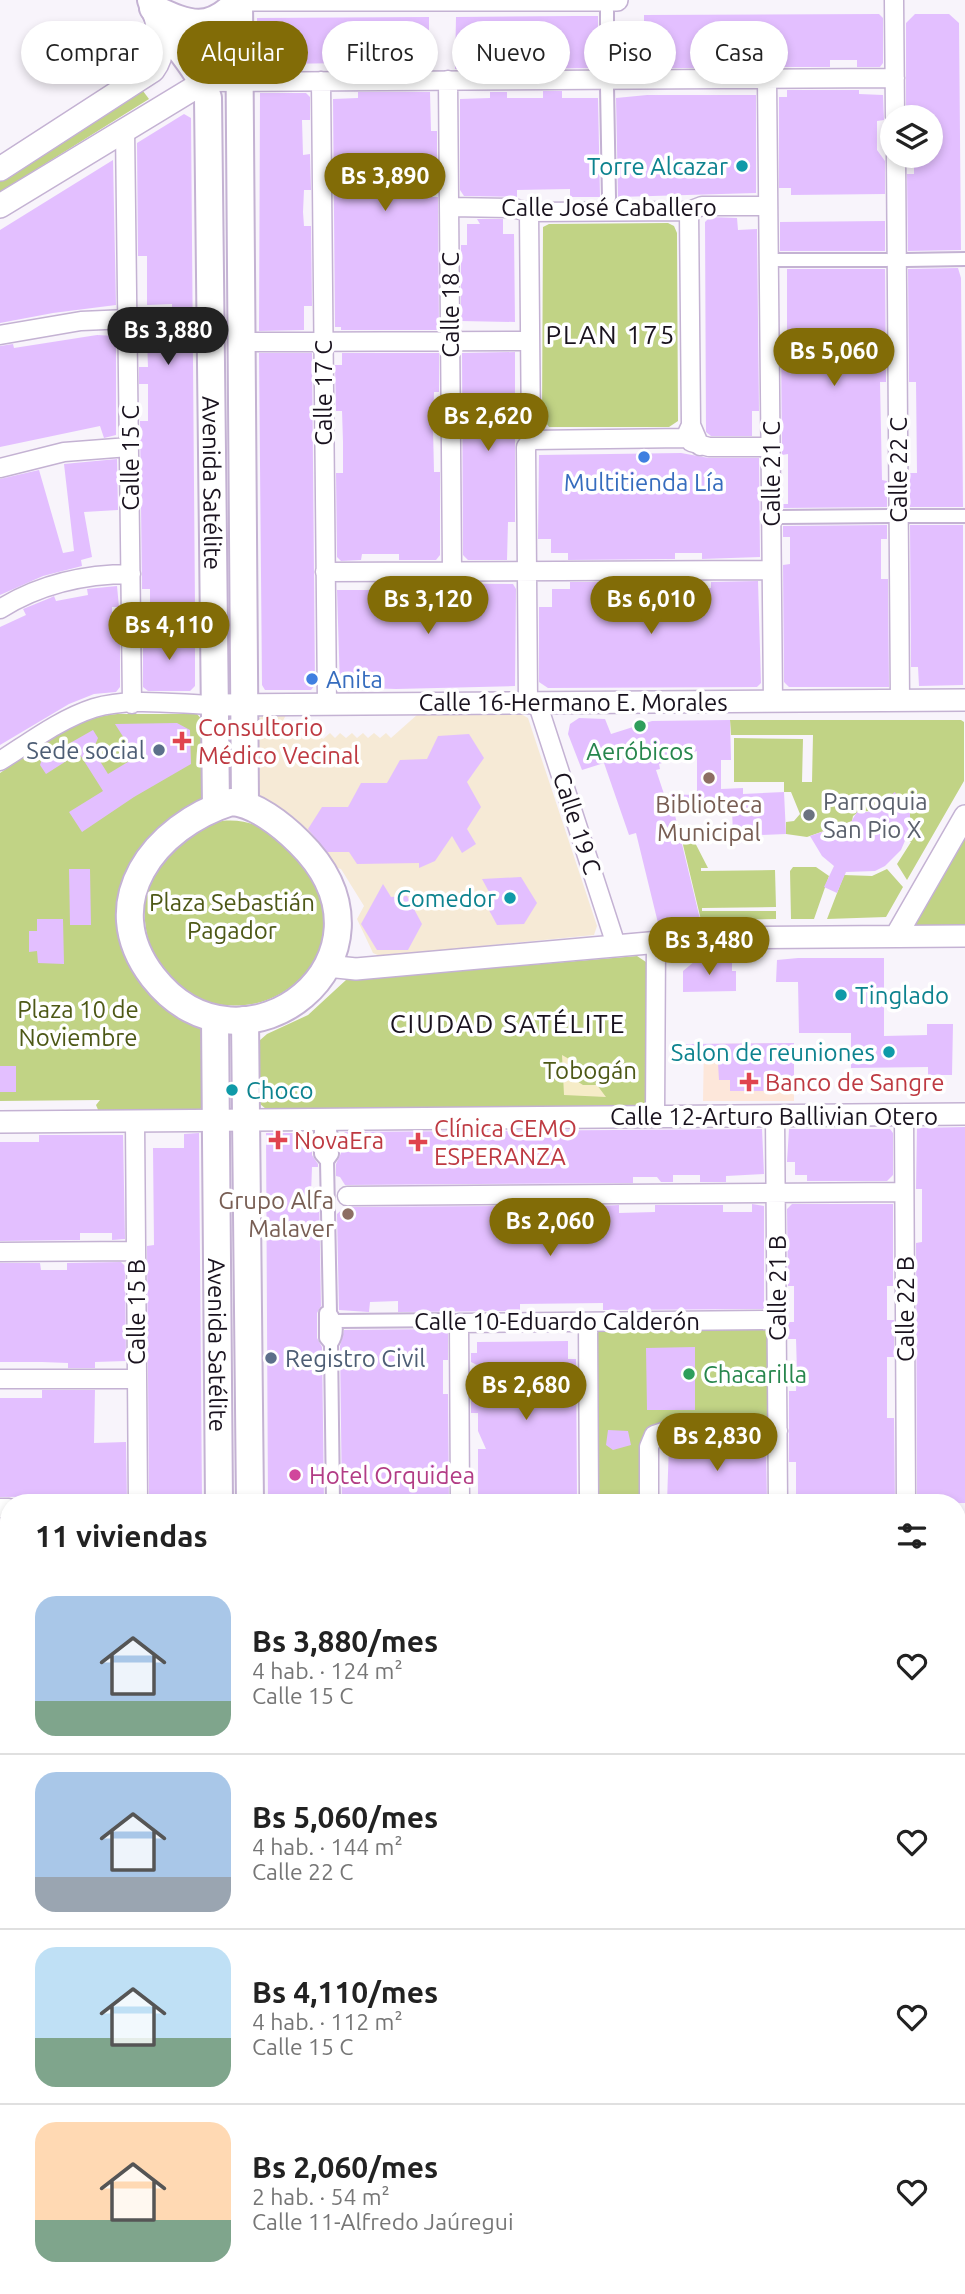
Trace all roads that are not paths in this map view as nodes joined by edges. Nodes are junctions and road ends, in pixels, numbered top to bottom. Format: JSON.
{"nodes":[{"id":1,"x":485,"y":0,"type":"edge"},
{"id":2,"x":894,"y":0,"type":"edge"},
{"id":3,"x":149,"y":3,"type":"edge"},
{"id":4,"x":612,"y":5,"type":"edge"},
{"id":5,"x":239,"y":8,"type":"edge"},
{"id":6,"x":177,"y":49,"type":"edge"},
{"id":7,"x":895,"y":78,"type":"junction"},
{"id":8,"x":690,"y":79,"type":"edge"},
{"id":9,"x":788,"y":79,"type":"edge"},
{"id":10,"x":448,"y":80,"type":"junction"},
{"id":11,"x":308,"y":81,"type":"edge"},
{"id":12,"x":321,"y":81,"type":"junction"},
{"id":13,"x":201,"y":84,"type":"edge"},
{"id":14,"x":204,"y":84,"type":"edge"},
{"id":15,"x":240,"y":84,"type":"edge"},
{"id":16,"x":767,"y":84,"type":"edge"},
{"id":17,"x":607,"y":87,"type":"dead end"},
{"id":18,"x":895,"y":105,"type":"edge"},
{"id":19,"x":125,"y":128,"type":"junction"},
{"id":20,"x":896,"y":168,"type":"edge"},
{"id":21,"x":0,"y":169,"type":"edge"},
{"id":22,"x":609,"y":198,"type":"dead end"},
{"id":23,"x":0,"y":206,"type":"edge"},
{"id":24,"x":768,"y":206,"type":"junction"},
{"id":25,"x":450,"y":208,"type":"junction"},
{"id":26,"x":689,"y":211,"type":"junction"},
{"id":27,"x":529,"y":212,"type":"junction"},
{"id":28,"x":778,"y":260,"type":"dead end"},
{"id":29,"x":887,"y":260,"type":"dead end"},
{"id":30,"x":906,"y":260,"type":"dead end"},
{"id":31,"x":965,"y":260,"type":"edge"},
{"id":32,"x":128,"y":319,"type":"junction"},
{"id":33,"x":0,"y":335,"type":"edge"},
{"id":34,"x":451,"y":341,"type":"junction"},
{"id":35,"x":530,"y":341,"type":"junction"},
{"id":36,"x":210,"y":342,"type":"junction"},
{"id":37,"x":243,"y":342,"type":"junction"},
{"id":38,"x":323,"y":342,"type":"junction"},
{"id":39,"x":692,"y":437,"type":"junction"},
{"id":40,"x":531,"y":440,"type":"junction"},
{"id":41,"x":129,"y":447,"type":"junction"},
{"id":42,"x":770,"y":447,"type":"junction"},
{"id":43,"x":0,"y":468,"type":"edge"},
{"id":44,"x":890,"y":516,"type":"dead end"},
{"id":45,"x":908,"y":516,"type":"dead end"},
{"id":46,"x":965,"y":516,"type":"edge"},
{"id":47,"x":780,"y":517,"type":"dead end"},
{"id":48,"x":771,"y":570,"type":"junction"},
{"id":49,"x":452,"y":571,"type":"junction"},
{"id":50,"x":527,"y":571,"type":"junction"},
{"id":51,"x":325,"y":572,"type":"junction"},
{"id":52,"x":131,"y":574,"type":"junction"},
{"id":53,"x":0,"y":609,"type":"edge"},
{"id":54,"x":965,"y":700,"type":"edge"},
{"id":55,"x":900,"y":701,"type":"junction"},
{"id":56,"x":533,"y":702,"type":"junction"},
{"id":57,"x":773,"y":702,"type":"junction"},
{"id":58,"x":132,"y":704,"type":"junction"},
{"id":59,"x":327,"y":704,"type":"junction"},
{"id":60,"x":213,"y":705,"type":"junction"},
{"id":61,"x":245,"y":705,"type":"junction"},
{"id":62,"x":0,"y":761,"type":"edge"},
{"id":63,"x":245,"y":803,"type":"junction"},
{"id":64,"x":216,"y":807,"type":"junction"},
{"id":65,"x":965,"y":816,"type":"edge"},
{"id":66,"x":896,"y":936,"type":"junction"},
{"id":67,"x":965,"y":936,"type":"edge"},
{"id":68,"x":656,"y":940,"type":"junction"},
{"id":69,"x":616,"y":945,"type":"junction"},
{"id":70,"x":327,"y":966,"type":"junction"},
{"id":71,"x":215,"y":1019,"type":"junction"},
{"id":72,"x":245,"y":1020,"type":"junction"},
{"id":73,"x":965,"y":1114,"type":"edge"},
{"id":74,"x":904,"y":1115,"type":"junction"},
{"id":75,"x":775,"y":1116,"type":"junction"},
{"id":76,"x":655,"y":1117,"type":"junction"},
{"id":77,"x":216,"y":1120,"type":"junction"},
{"id":78,"x":248,"y":1120,"type":"junction"},
{"id":79,"x":135,"y":1121,"type":"junction"},
{"id":80,"x":0,"y":1122,"type":"edge"},
{"id":81,"x":325,"y":1130,"type":"dead end"},
{"id":82,"x":904,"y":1192,"type":"junction"},
{"id":83,"x":777,"y":1193,"type":"junction"},
{"id":84,"x":338,"y":1196,"type":"junction"},
{"id":85,"x":136,"y":1251,"type":"junction"},
{"id":86,"x":0,"y":1252,"type":"edge"},
{"id":87,"x":330,"y":1316,"type":"junction"},
{"id":88,"x":778,"y":1320,"type":"junction"},
{"id":89,"x":587,"y":1322,"type":"junction"},
{"id":90,"x":459,"y":1323,"type":"junction"},
{"id":91,"x":218,"y":1377,"type":"junction"},
{"id":92,"x":249,"y":1377,"type":"junction"},
{"id":93,"x":137,"y":1379,"type":"junction"},
{"id":94,"x":0,"y":1380,"type":"edge"},
{"id":95,"x":778,"y":1431,"type":"junction"},
{"id":96,"x":138,"y":1494,"type":"edge"},
{"id":97,"x":219,"y":1494,"type":"edge"},
{"id":98,"x":250,"y":1494,"type":"edge"},
{"id":99,"x":332,"y":1494,"type":"edge"},
{"id":100,"x":460,"y":1494,"type":"edge"},
{"id":101,"x":589,"y":1494,"type":"edge"},
{"id":102,"x":649,"y":1494,"type":"edge"},
{"id":103,"x":778,"y":1494,"type":"edge"},
{"id":104,"x":906,"y":1494,"type":"edge"}],
"edges":[{"from":1,"to":4,"type":"street"},
{"from":1,"to":5,"type":"street"},
{"from":2,"to":7,"type":"street"},
{"from":3,"to":5,"type":"main road"},
{"from":3,"to":6,"type":"main road"},
{"from":3,"to":21,"type":"main road"},
{"from":7,"to":9,"type":"street"},
{"from":7,"to":18,"type":"street"},
{"from":8,"to":10,"type":"street"},
{"from":10,"to":12,"type":"street"},
{"from":10,"to":25,"type":"street","name":"Calle 18 C"},
{"from":11,"to":12,"type":"street"},
{"from":12,"to":38,"type":"street","name":"Calle 17 C"},
{"from":13,"to":19,"type":"main road"},
{"from":14,"to":36,"type":"main road","name":"Avenida Satélite"},
{"from":15,"to":37,"type":"main road","name":"Avenida Satélite"},
{"from":16,"to":24,"type":"street","name":"Calle 21 C"},
{"from":17,"to":22,"type":"street"},
{"from":19,"to":23,"type":"main road"},
{"from":19,"to":32,"type":"street","name":"Calle 15 C"},
{"from":20,"to":55,"type":"street","name":"Calle 22 C"},
{"from":24,"to":26,"type":"street","name":"Calle José Caballero"},
{"from":24,"to":42,"type":"street","name":"Calle 21 C"},
{"from":25,"to":27,"type":"street","name":"Calle José Caballero"},
{"from":25,"to":34,"type":"street","name":"Calle 18 C"},
{"from":26,"to":27,"type":"street","name":"Calle José Caballero"},
{"from":26,"to":39,"type":"street"},
{"from":27,"to":35,"type":"street","name":"Calle 19 C"},
{"from":28,"to":29,"type":"street"},
{"from":30,"to":31,"type":"street"},
{"from":32,"to":33,"type":"street"},
{"from":32,"to":41,"type":"street","name":"Calle 15 C"},
{"from":34,"to":35,"type":"street"},
{"from":34,"to":38,"type":"street"},
{"from":34,"to":49,"type":"street","name":"Calle 18 C"},
{"from":35,"to":40,"type":"street","name":"Calle 19 C"},
{"from":36,"to":37,"type":"main road"},
{"from":36,"to":60,"type":"main road","name":"Avenida Satélite"},
{"from":37,"to":38,"type":"street"},
{"from":37,"to":61,"type":"main road","name":"Avenida Satélite"},
{"from":38,"to":51,"type":"street","name":"Calle 17 C"},
{"from":39,"to":40,"type":"street"},
{"from":39,"to":42,"type":"street"},
{"from":40,"to":50,"type":"street","name":"Calle 19 C"},
{"from":41,"to":43,"type":"street"},
{"from":41,"to":52,"type":"street","name":"Calle 15 C"},
{"from":42,"to":48,"type":"street","name":"Calle 21 C"},
{"from":44,"to":47,"type":"street"},
{"from":45,"to":46,"type":"street"},
{"from":48,"to":50,"type":"street"},
{"from":48,"to":57,"type":"street","name":"Calle 21 C"},
{"from":49,"to":50,"type":"street"},
{"from":49,"to":51,"type":"street"},
{"from":50,"to":56,"type":"street","name":"Calle 19 C"},
{"from":51,"to":59,"type":"street","name":"Calle 17 C"},
{"from":52,"to":53,"type":"street"},
{"from":52,"to":58,"type":"street","name":"Calle 15 C"},
{"from":54,"to":55,"type":"street","name":"Calle 16-Hermano E. Morales"},
{"from":55,"to":57,"type":"street","name":"Calle 16-Hermano E. Morales"},
{"from":56,"to":57,"type":"street","name":"Calle 16-Hermano E. Morales"},
{"from":56,"to":59,"type":"street","name":"Calle 16-Hermano E. Morales"},
{"from":56,"to":69,"type":"street","name":"Calle 19 C"},
{"from":58,"to":60,"type":"street"},
{"from":58,"to":62,"type":"street"},
{"from":59,"to":61,"type":"street","name":"Calle 16-Hermano E. Morales"},
{"from":60,"to":61,"type":"street","name":"Calle 16-Hermano E. Morales"},
{"from":60,"to":64,"type":"main road","name":"Avenida Satélite"},
{"from":61,"to":63,"type":"main road","name":"Avenida Satélite"},
{"from":63,"to":64,"type":"main road"},
{"from":63,"to":70,"type":"main road"},
{"from":64,"to":71,"type":"main road"},
{"from":65,"to":66,"type":"street"},
{"from":66,"to":67,"type":"street"},
{"from":66,"to":68,"type":"street"},
{"from":68,"to":69,"type":"street"},
{"from":68,"to":76,"type":"street"},
{"from":69,"to":70,"type":"street"},
{"from":70,"to":72,"type":"main road"},
{"from":71,"to":72,"type":"main road"},
{"from":71,"to":77,"type":"main road","name":"Avenida Satélite"},
{"from":72,"to":78,"type":"main road","name":"Avenida Satélite"},
{"from":73,"to":74,"type":"street","name":"Calle 12-Arturo Ballivian Otero"},
{"from":74,"to":75,"type":"street","name":"Calle 12-Arturo Ballivian Otero"},
{"from":74,"to":82,"type":"street","name":"Calle 22 B"},
{"from":75,"to":76,"type":"street","name":"Calle 12-Arturo Ballivian Otero"},
{"from":75,"to":83,"type":"street","name":"Calle 21 B"},
{"from":76,"to":78,"type":"street","name":"Calle 12-Arturo Ballivian Otero"},
{"from":77,"to":78,"type":"street","name":"Calle 12-Arturo Ballivian Otero"},
{"from":77,"to":79,"type":"street"},
{"from":77,"to":91,"type":"main road","name":"Avenida Satélite"},
{"from":78,"to":92,"type":"main road","name":"Avenida Satélite"},
{"from":79,"to":80,"type":"street"},
{"from":79,"to":85,"type":"street","name":"Calle 15 B"},
{"from":81,"to":84,"type":"street"},
{"from":82,"to":83,"type":"street"},
{"from":82,"to":104,"type":"street","name":"Calle 22 B"},
{"from":83,"to":84,"type":"street"},
{"from":83,"to":88,"type":"street","name":"Calle 21 B"},
{"from":84,"to":87,"type":"street"},
{"from":85,"to":86,"type":"street"},
{"from":85,"to":93,"type":"street","name":"Calle 15 B"},
{"from":87,"to":90,"type":"street","name":"Calle 10-Eduardo Calderón"},
{"from":87,"to":99,"type":"street"},
{"from":88,"to":89,"type":"street","name":"Calle 10-Eduardo Calderón"},
{"from":88,"to":95,"type":"street","name":"Calle 21 B"},
{"from":89,"to":90,"type":"street","name":"Calle 10-Eduardo Calderón"},
{"from":89,"to":101,"type":"street"},
{"from":90,"to":100,"type":"street"},
{"from":91,"to":92,"type":"main road"},
{"from":91,"to":97,"type":"main road","name":"Avenida Satélite"},
{"from":92,"to":98,"type":"main road","name":"Avenida Satélite"},
{"from":93,"to":94,"type":"street"},
{"from":93,"to":96,"type":"street","name":"Calle 15 B"},
{"from":95,"to":102,"type":"street"},
{"from":95,"to":103,"type":"street","name":"Calle 21 B"}]}
